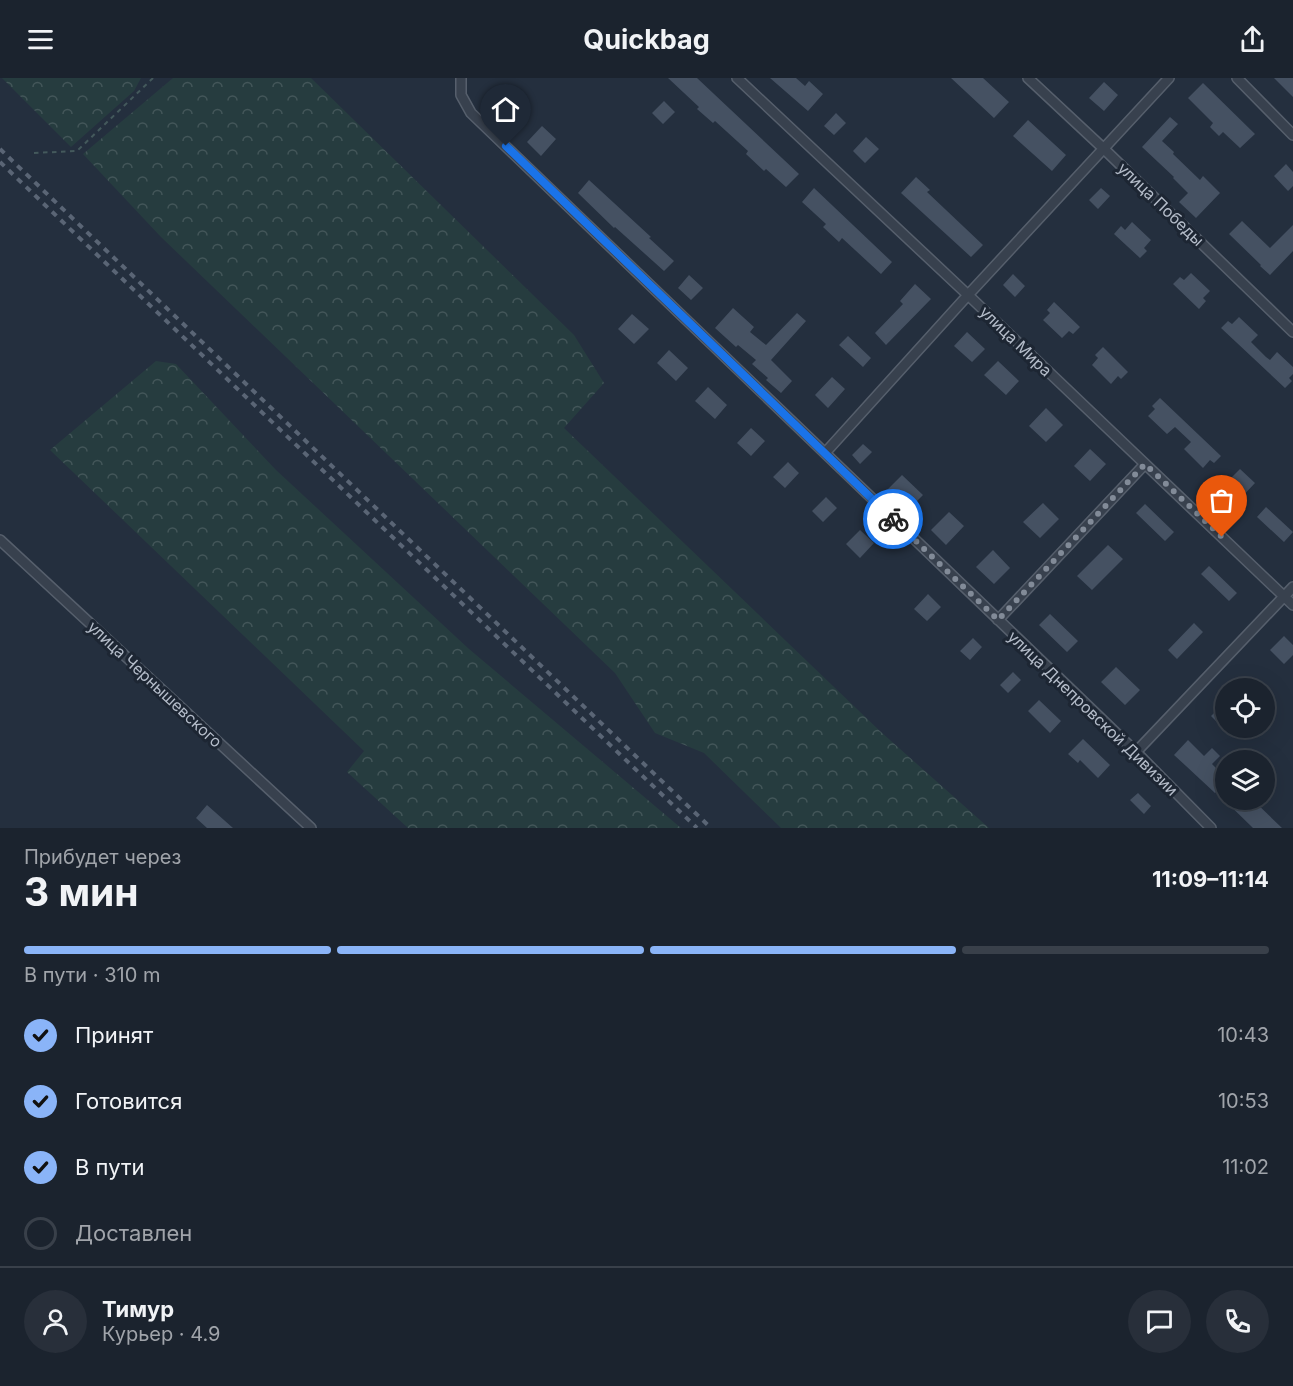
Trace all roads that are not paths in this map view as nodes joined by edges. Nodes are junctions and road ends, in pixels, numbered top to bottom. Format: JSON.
{"nodes":[{"id":1,"x":460,"y":78,"type":"edge"},
{"id":2,"x":737,"y":78,"type":"edge"},
{"id":3,"x":1028,"y":78,"type":"edge"},
{"id":4,"x":1169,"y":78,"type":"edge"},
{"id":5,"x":1237,"y":78,"type":"edge"},
{"id":6,"x":1293,"y":135,"type":"edge"},
{"id":7,"x":1103,"y":148,"type":"junction"},
{"id":8,"x":968,"y":295,"type":"junction"},
{"id":9,"x":1293,"y":332,"type":"edge"},
{"id":10,"x":825,"y":453,"type":"junction"},
{"id":11,"x":1145,"y":464,"type":"junction"},
{"id":12,"x":0,"y":540,"type":"edge"},
{"id":13,"x":1293,"y":587,"type":"edge"},
{"id":14,"x":1284,"y":596,"type":"junction"},
{"id":15,"x":1293,"y":605,"type":"edge"},
{"id":16,"x":998,"y":620,"type":"junction"},
{"id":17,"x":1136,"y":752,"type":"junction"},
{"id":18,"x":311,"y":828,"type":"edge"},
{"id":19,"x":1211,"y":828,"type":"edge"}],
"edges":[{"from":1,"to":10,"type":"street","name":"улица Днепровской Дивизии"},
{"from":2,"to":8,"type":"street","name":"улица Мира"},
{"from":3,"to":7,"type":"street","name":"улица Победы"},
{"from":4,"to":7,"type":"street"},
{"from":5,"to":6,"type":"street"},
{"from":7,"to":8,"type":"street"},
{"from":7,"to":9,"type":"street","name":"улица Победы"},
{"from":8,"to":10,"type":"street"},
{"from":8,"to":11,"type":"street","name":"улица Мира"},
{"from":10,"to":16,"type":"street","name":"улица Днепровской Дивизии"},
{"from":11,"to":14,"type":"street","name":"улица Мира"},
{"from":11,"to":16,"type":"street"},
{"from":12,"to":18,"type":"street","name":"улица Чернышевского"},
{"from":13,"to":14,"type":"street"},
{"from":14,"to":15,"type":"street","name":"улица Мира"},
{"from":14,"to":17,"type":"street"},
{"from":16,"to":17,"type":"street","name":"улица Днепровской Дивизии"},
{"from":17,"to":19,"type":"street","name":"улица Днепровской Дивизии"}]}
